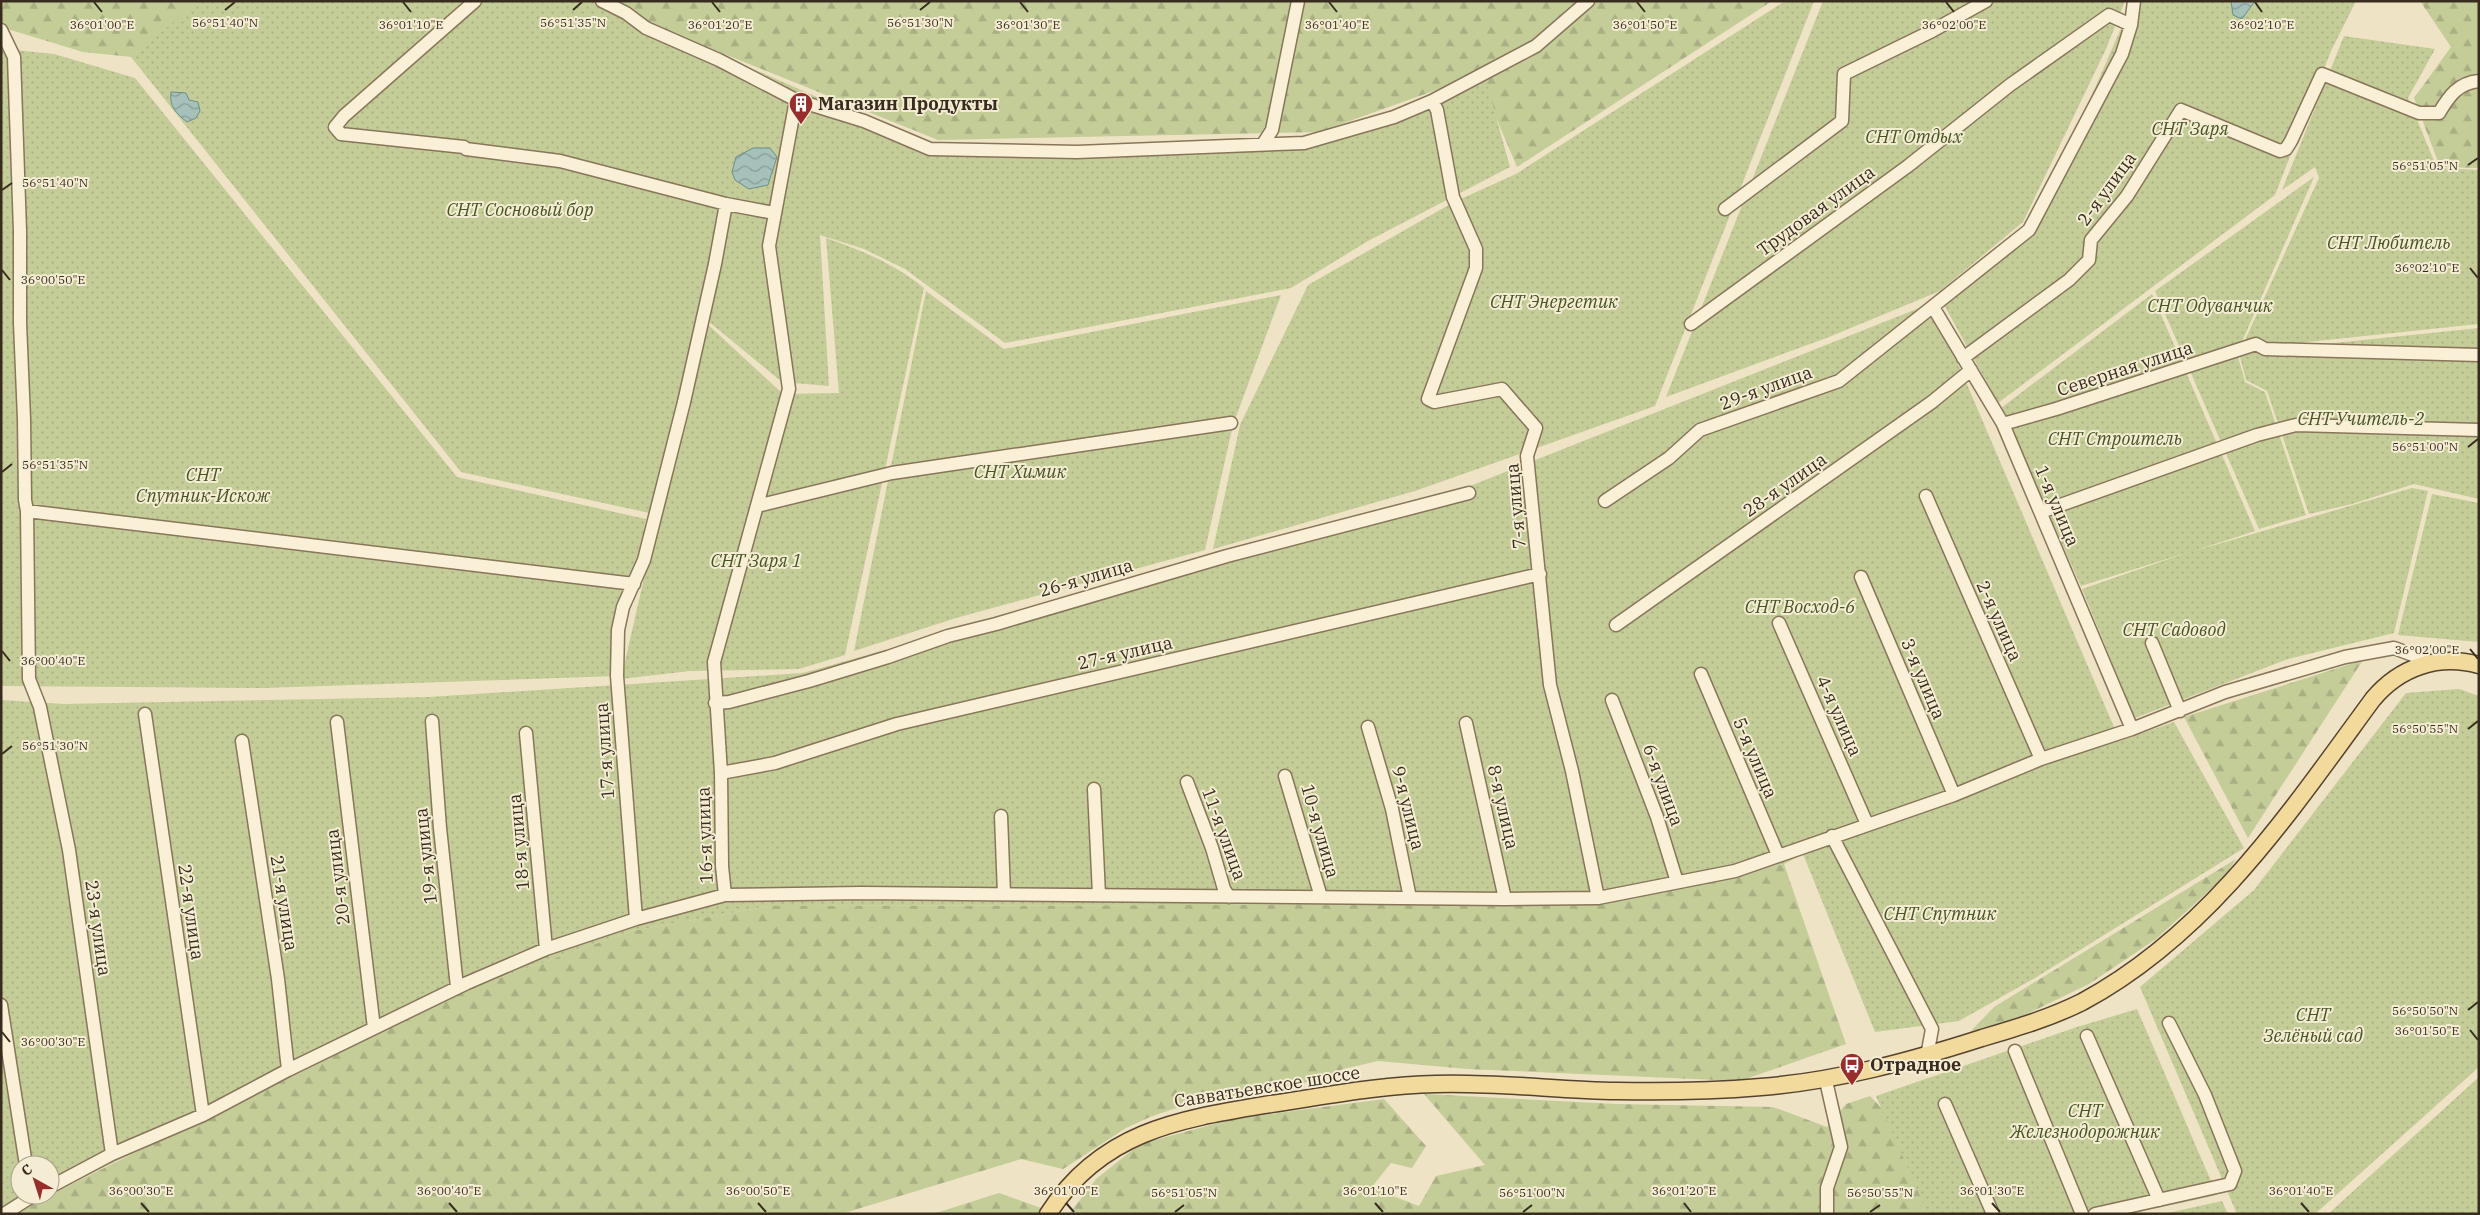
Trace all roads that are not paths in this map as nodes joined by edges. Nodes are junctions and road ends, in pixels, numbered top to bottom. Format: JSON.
{"nodes":[{"id":1,"x":475,"y":1,"type":"edge"},
{"id":2,"x":602,"y":1,"type":"edge"},
{"id":3,"x":1298,"y":1,"type":"edge"},
{"id":4,"x":1588,"y":1,"type":"edge"},
{"id":5,"x":1986,"y":1,"type":"edge"},
{"id":6,"x":2134,"y":1,"type":"edge"},
{"id":7,"x":2131,"y":25,"type":"junction"},
{"id":8,"x":1,"y":30,"type":"edge"},
{"id":9,"x":2479,"y":81,"type":"edge"},
{"id":10,"x":796,"y":100,"type":"junction"},
{"id":11,"x":1432,"y":101,"type":"junction"},
{"id":12,"x":1264,"y":144,"type":"junction"},
{"id":13,"x":726,"y":204,"type":"junction"},
{"id":14,"x":1725,"y":209,"type":"dead end"},
{"id":15,"x":774,"y":213,"type":"junction"},
{"id":16,"x":1934,"y":306,"type":"junction"},
{"id":17,"x":1691,"y":324,"type":"dead end"},
{"id":18,"x":2479,"y":355,"type":"edge"},
{"id":19,"x":1963,"y":358,"type":"junction"},
{"id":20,"x":1971,"y":370,"type":"junction"},
{"id":21,"x":1231,"y":423,"type":"dead end"},
{"id":22,"x":2003,"y":424,"type":"junction"},
{"id":23,"x":2479,"y":430,"type":"edge"},
{"id":24,"x":1469,"y":493,"type":"dead end"},
{"id":25,"x":1926,"y":496,"type":"dead end"},
{"id":26,"x":1606,"y":500,"type":"dead end"},
{"id":27,"x":758,"y":506,"type":"junction"},
{"id":28,"x":27,"y":511,"type":"junction"},
{"id":29,"x":2041,"y":512,"type":"junction"},
{"id":30,"x":1540,"y":574,"type":"junction"},
{"id":31,"x":1861,"y":577,"type":"dead end"},
{"id":32,"x":634,"y":584,"type":"junction"},
{"id":33,"x":1780,"y":623,"type":"dead end"},
{"id":34,"x":1616,"y":625,"type":"dead end"},
{"id":35,"x":2152,"y":643,"type":"dead end"},
{"id":36,"x":2423,"y":664,"type":"junction"},
{"id":37,"x":2479,"y":665,"type":"edge"},
{"id":38,"x":1701,"y":674,"type":"dead end"},
{"id":39,"x":1612,"y":700,"type":"dead end"},
{"id":40,"x":715,"y":703,"type":"junction"},
{"id":41,"x":2180,"y":711,"type":"junction"},
{"id":42,"x":144,"y":714,"type":"dead end"},
{"id":43,"x":432,"y":721,"type":"dead end"},
{"id":44,"x":337,"y":722,"type":"dead end"},
{"id":45,"x":1466,"y":723,"type":"dead end"},
{"id":46,"x":1368,"y":727,"type":"dead end"},
{"id":47,"x":2132,"y":728,"type":"junction"},
{"id":48,"x":526,"y":733,"type":"dead end"},
{"id":49,"x":242,"y":741,"type":"dead end"},
{"id":50,"x":2041,"y":759,"type":"junction"},
{"id":51,"x":720,"y":773,"type":"junction"},
{"id":52,"x":1285,"y":776,"type":"dead end"},
{"id":53,"x":1187,"y":782,"type":"dead end"},
{"id":54,"x":1094,"y":789,"type":"dead end"},
{"id":55,"x":1954,"y":795,"type":"junction"},
{"id":56,"x":1001,"y":816,"type":"dead end"},
{"id":57,"x":1867,"y":824,"type":"junction"},
{"id":58,"x":1832,"y":836,"type":"junction"},
{"id":59,"x":1778,"y":855,"type":"junction"},
{"id":60,"x":1677,"y":882,"type":"junction"},
{"id":61,"x":1004,"y":894,"type":"junction"},
{"id":62,"x":725,"y":895,"type":"junction"},
{"id":63,"x":1098,"y":895,"type":"junction"},
{"id":64,"x":1229,"y":896,"type":"junction"},
{"id":65,"x":1321,"y":897,"type":"junction"},
{"id":66,"x":1410,"y":898,"type":"junction"},
{"id":67,"x":1598,"y":898,"type":"junction"},
{"id":68,"x":1505,"y":899,"type":"junction"},
{"id":69,"x":636,"y":919,"type":"junction"},
{"id":70,"x":546,"y":949,"type":"junction"},
{"id":71,"x":457,"y":987,"type":"junction"},
{"id":72,"x":1,"y":1005,"type":"edge"},
{"id":73,"x":2169,"y":1023,"type":"dead end"},
{"id":74,"x":374,"y":1028,"type":"junction"},
{"id":75,"x":2087,"y":1036,"type":"dead end"},
{"id":76,"x":2015,"y":1051,"type":"dead end"},
{"id":77,"x":1927,"y":1056,"type":"junction"},
{"id":78,"x":288,"y":1070,"type":"junction"},
{"id":79,"x":1826,"y":1081,"type":"junction"},
{"id":80,"x":1945,"y":1104,"type":"dead end"},
{"id":81,"x":203,"y":1115,"type":"junction"},
{"id":82,"x":112,"y":1154,"type":"junction"},
{"id":83,"x":24,"y":1155,"type":"edge"},
{"id":84,"x":60,"y":1182,"type":"edge"},
{"id":85,"x":2159,"y":1200,"type":"junction"},
{"id":86,"x":18,"y":1205,"type":"edge"},
{"id":87,"x":4,"y":1214,"type":"edge"},
{"id":88,"x":1048,"y":1214,"type":"edge"},
{"id":89,"x":1827,"y":1214,"type":"edge"},
{"id":90,"x":1993,"y":1214,"type":"edge"},
{"id":91,"x":2082,"y":1214,"type":"edge"},
{"id":92,"x":2095,"y":1214,"type":"edge"}],
"edges":[{"from":1,"to":13,"type":"street"},
{"from":2,"to":10,"type":"street"},
{"from":3,"to":12,"type":"street"},
{"from":4,"to":11,"type":"street"},
{"from":5,"to":14,"type":"street"},
{"from":6,"to":7,"type":"street","name":"29-я улица"},
{"from":7,"to":16,"type":"street","name":"29-я улица"},
{"from":7,"to":17,"type":"street","name":"Трудовая улица"},
{"from":8,"to":28,"type":"street","name":"23-я улица"},
{"from":9,"to":19,"type":"street","name":"2-я улица"},
{"from":10,"to":12,"type":"street"},
{"from":10,"to":15,"type":"street","name":"16-я улица"},
{"from":11,"to":12,"type":"street"},
{"from":11,"to":30,"type":"street","name":"7-я улица"},
{"from":13,"to":15,"type":"street"},
{"from":13,"to":32,"type":"street","name":"17-я улица"},
{"from":15,"to":27,"type":"street","name":"16-я улица"},
{"from":16,"to":19,"type":"street","name":"1-я улица"},
{"from":16,"to":26,"type":"street","name":"29-я улица"},
{"from":18,"to":22,"type":"street","name":"Северная улица"},
{"from":19,"to":20,"type":"street","name":"1-я улица"},
{"from":20,"to":22,"type":"street","name":"1-я улица"},
{"from":20,"to":34,"type":"street","name":"28-я улица"},
{"from":21,"to":27,"type":"street"},
{"from":22,"to":29,"type":"street","name":"1-я улица"},
{"from":23,"to":29,"type":"street"},
{"from":24,"to":40,"type":"street","name":"26-я улица"},
{"from":25,"to":50,"type":"street","name":"2-я улица"},
{"from":27,"to":40,"type":"street","name":"16-я улица"},
{"from":28,"to":32,"type":"street"},
{"from":28,"to":82,"type":"street","name":"23-я улица"},
{"from":29,"to":47,"type":"street","name":"1-я улица"},
{"from":30,"to":51,"type":"street","name":"27-я улица"},
{"from":30,"to":67,"type":"street","name":"7-я улица"},
{"from":31,"to":55,"type":"street","name":"3-я улица"},
{"from":32,"to":69,"type":"street","name":"17-я улица"},
{"from":33,"to":57,"type":"street","name":"4-я улица"},
{"from":35,"to":41,"type":"street"},
{"from":36,"to":37,"type":"main road","name":"Савватьевское шоссе"},
{"from":36,"to":41,"type":"street"},
{"from":36,"to":77,"type":"main road","name":"Савватьевское шоссе"},
{"from":38,"to":59,"type":"street","name":"5-я улица"},
{"from":39,"to":60,"type":"street","name":"6-я улица"},
{"from":40,"to":51,"type":"street","name":"16-я улица"},
{"from":41,"to":47,"type":"street"},
{"from":42,"to":81,"type":"street","name":"22-я улица"},
{"from":43,"to":71,"type":"street","name":"19-я улица"},
{"from":44,"to":74,"type":"street","name":"20-я улица"},
{"from":45,"to":68,"type":"street","name":"8-я улица"},
{"from":46,"to":66,"type":"street","name":"9-я улица"},
{"from":47,"to":50,"type":"street"},
{"from":48,"to":70,"type":"street","name":"18-я улица"},
{"from":49,"to":78,"type":"street","name":"21-я улица"},
{"from":50,"to":55,"type":"street"},
{"from":51,"to":62,"type":"street","name":"16-я улица"},
{"from":52,"to":65,"type":"street","name":"10-я улица"},
{"from":53,"to":64,"type":"street","name":"11-я улица"},
{"from":54,"to":63,"type":"street"},
{"from":55,"to":57,"type":"street"},
{"from":56,"to":61,"type":"street"},
{"from":57,"to":58,"type":"street"},
{"from":58,"to":59,"type":"street"},
{"from":58,"to":77,"type":"street"},
{"from":59,"to":60,"type":"street"},
{"from":60,"to":67,"type":"street"},
{"from":61,"to":62,"type":"street"},
{"from":61,"to":63,"type":"street"},
{"from":62,"to":69,"type":"street"},
{"from":63,"to":64,"type":"street"},
{"from":64,"to":65,"type":"street"},
{"from":65,"to":66,"type":"street"},
{"from":66,"to":68,"type":"street"},
{"from":67,"to":68,"type":"street"},
{"from":69,"to":70,"type":"street"},
{"from":70,"to":71,"type":"street"},
{"from":71,"to":74,"type":"street"},
{"from":72,"to":83,"type":"street"},
{"from":73,"to":85,"type":"street"},
{"from":74,"to":78,"type":"street"},
{"from":75,"to":85,"type":"street"},
{"from":76,"to":91,"type":"street"},
{"from":77,"to":79,"type":"main road","name":"Савватьевское шоссе"},
{"from":78,"to":81,"type":"street"},
{"from":79,"to":88,"type":"main road","name":"Савватьевское шоссе"},
{"from":79,"to":89,"type":"street"},
{"from":80,"to":90,"type":"street"},
{"from":81,"to":82,"type":"street"},
{"from":82,"to":84,"type":"street"},
{"from":85,"to":92,"type":"street"},
{"from":86,"to":87,"type":"street"}]}
